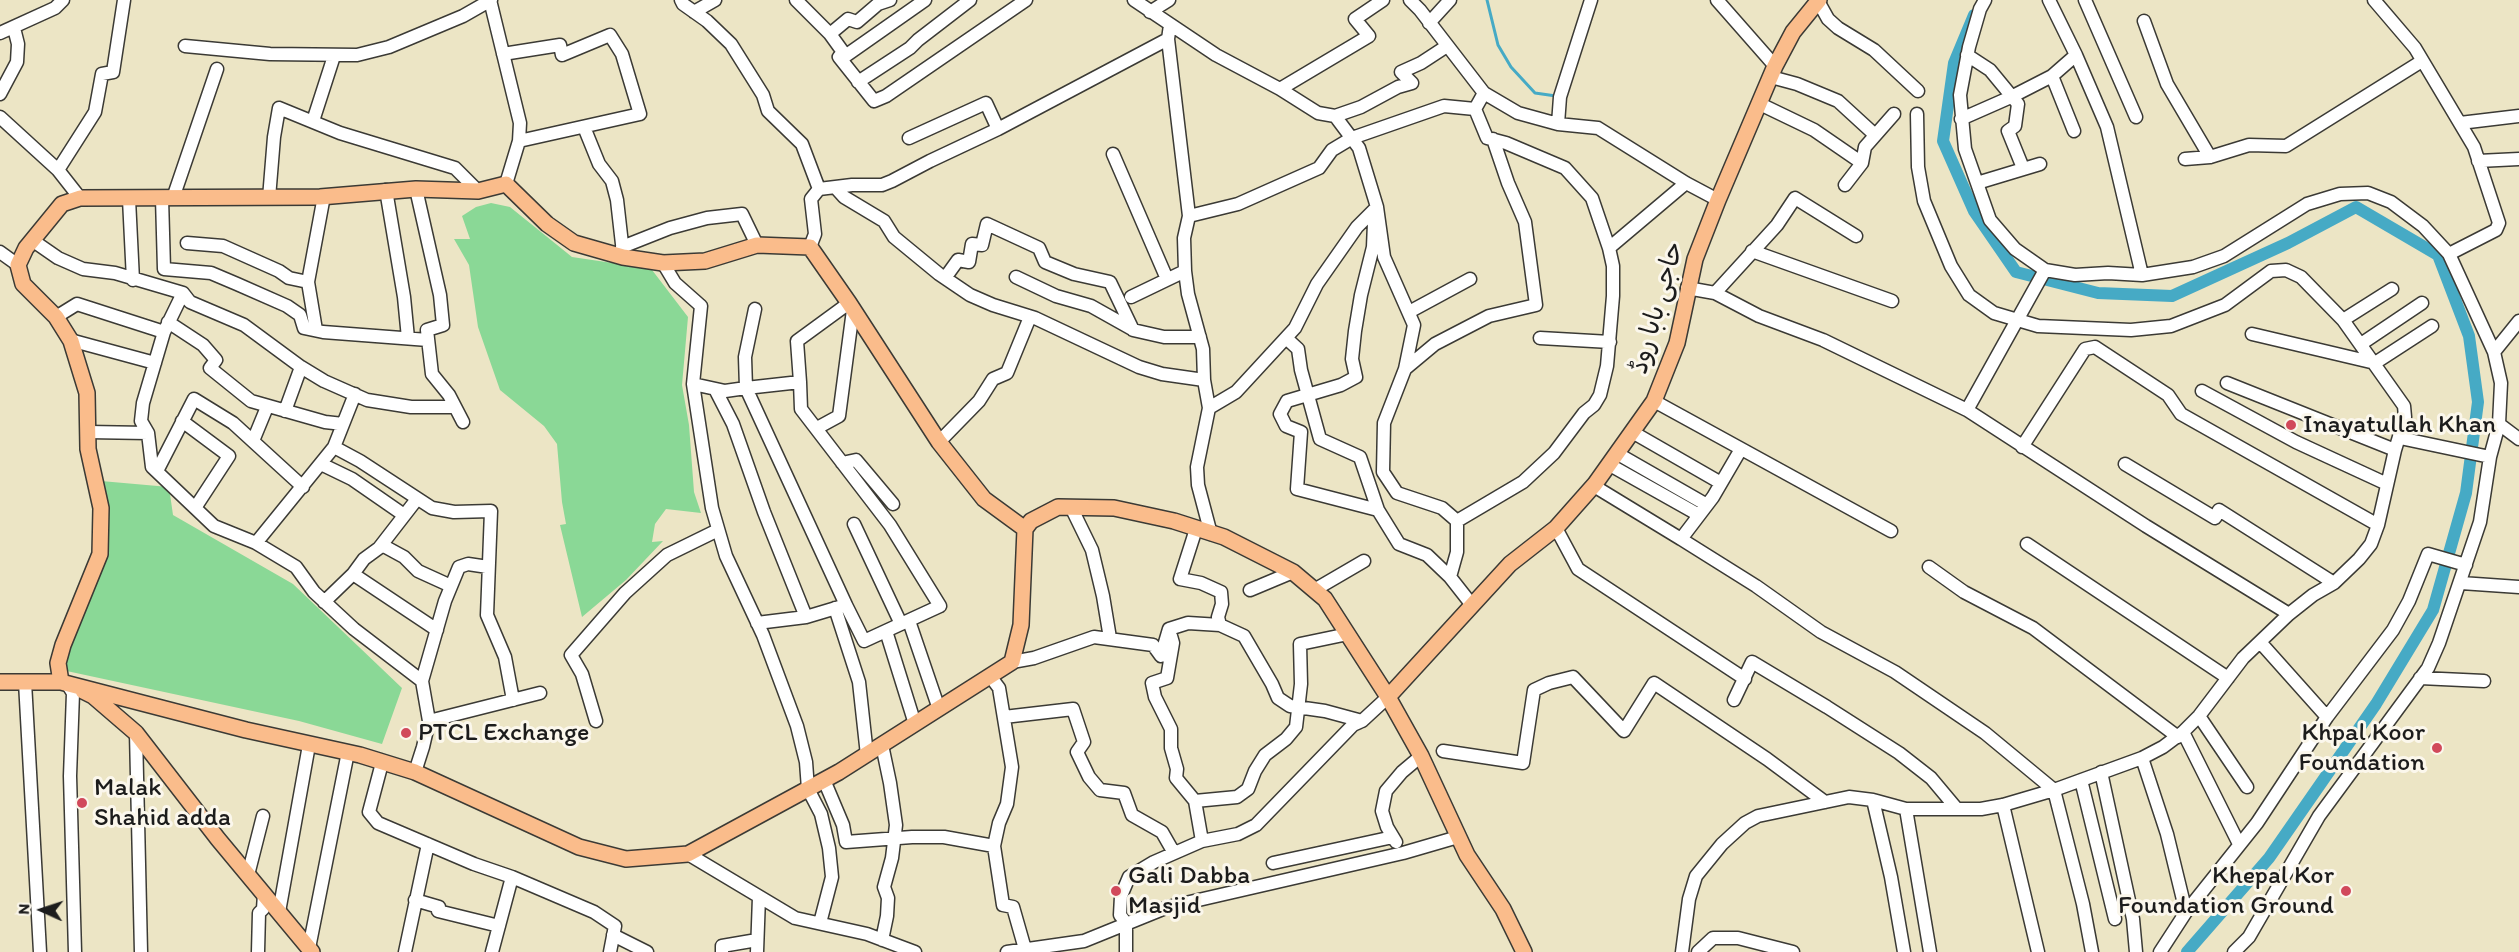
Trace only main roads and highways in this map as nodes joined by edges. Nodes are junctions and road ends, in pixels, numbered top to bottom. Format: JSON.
{"nodes":[{"id":1,"x":1819,"y":1,"type":"edge"},
{"id":2,"x":1025,"y":529,"type":"junction"},
{"id":3,"x":0,"y":682,"type":"edge"},
{"id":4,"x":65,"y":683,"type":"junction"},
{"id":5,"x":1388,"y":697,"type":"junction"},
{"id":6,"x":310,"y":950,"type":"edge"},
{"id":7,"x":1524,"y":952,"type":"edge"}],
"edges":[{"from":1,"to":5,"type":"main road","name":"حاجی بابا روڈ"},
{"from":2,"to":4,"type":"main road"},
{"from":2,"to":4,"type":"main road"},
{"from":2,"to":5,"type":"main road"},
{"from":3,"to":4,"type":"main road"},
{"from":4,"to":6,"type":"main road"},
{"from":5,"to":7,"type":"main road"}]}
